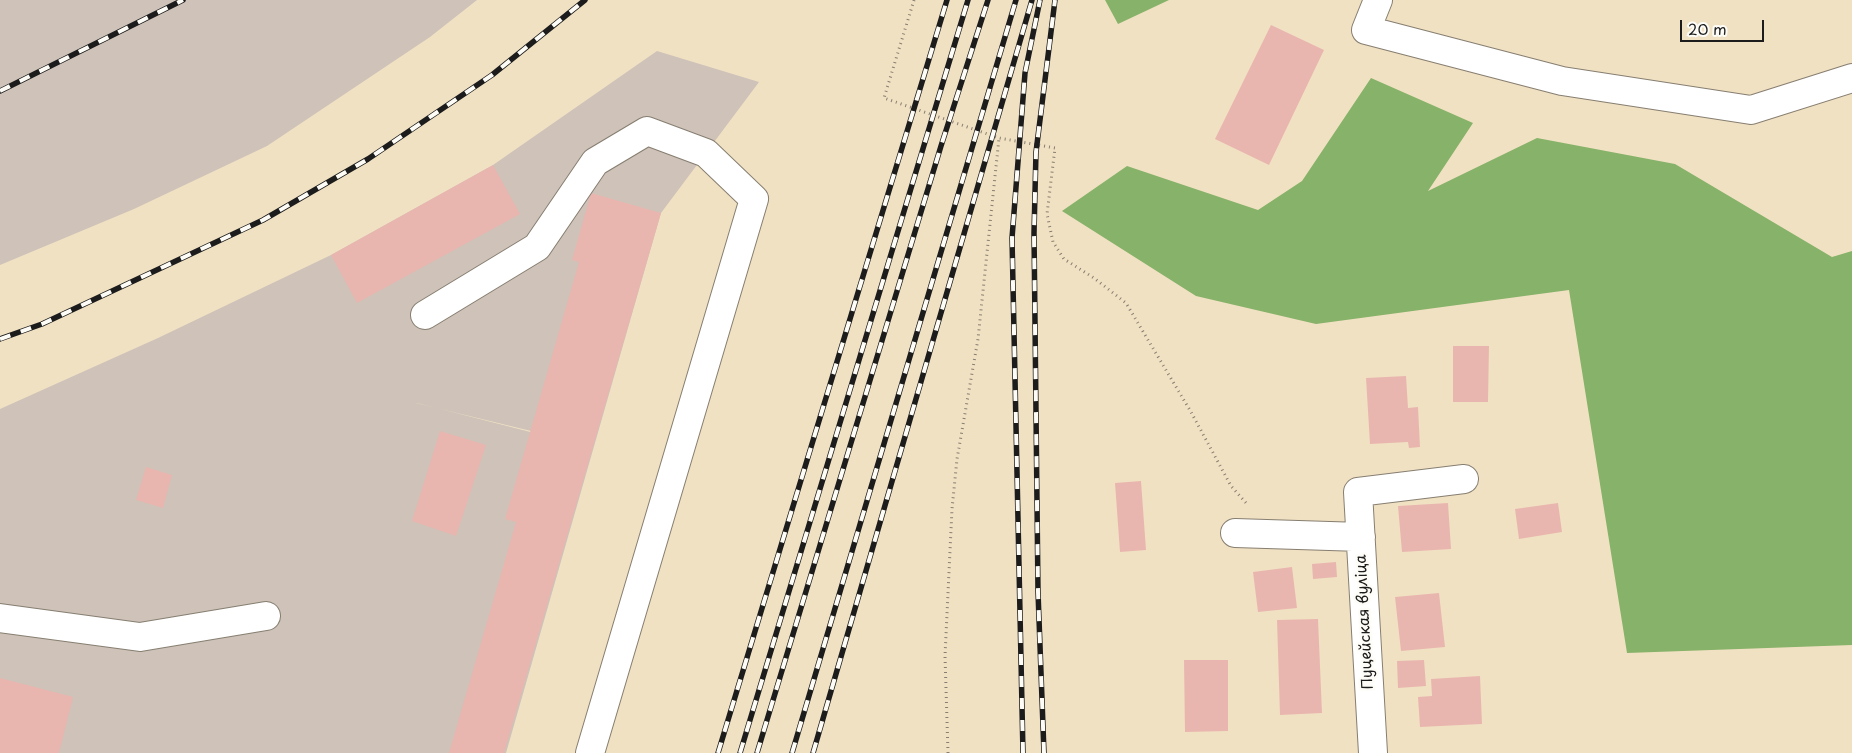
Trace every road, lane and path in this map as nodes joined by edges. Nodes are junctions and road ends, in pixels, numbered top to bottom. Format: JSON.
{"nodes":[{"id":1,"x":914,"y":0,"type":"edge"},
{"id":2,"x":1378,"y":0,"type":"edge"},
{"id":3,"x":1852,"y":78,"type":"edge"},
{"id":4,"x":999,"y":138,"type":"junction"},
{"id":5,"x":425,"y":315,"type":"dead end"},
{"id":6,"x":1464,"y":479,"type":"dead end"},
{"id":7,"x":1235,"y":533,"type":"dead end"},
{"id":8,"x":1273,"y":534,"type":"junction"},
{"id":9,"x":1360,"y":537,"type":"junction"},
{"id":10,"x":266,"y":616,"type":"dead end"},
{"id":11,"x":0,"y":618,"type":"edge"},
{"id":12,"x":590,"y":753,"type":"edge"},
{"id":13,"x":948,"y":753,"type":"edge"},
{"id":14,"x":1373,"y":753,"type":"edge"}],
"edges":[{"from":1,"to":4,"type":"path"},
{"from":2,"to":3,"type":"street"},
{"from":4,"to":8,"type":"path"},
{"from":4,"to":13,"type":"path"},
{"from":5,"to":12,"type":"street"},
{"from":6,"to":9,"type":"street","name":"Пуцейская вуліца"},
{"from":7,"to":8,"type":"street"},
{"from":8,"to":9,"type":"street"},
{"from":9,"to":14,"type":"street","name":"Пуцейская вуліца"},
{"from":10,"to":11,"type":"street"}]}
